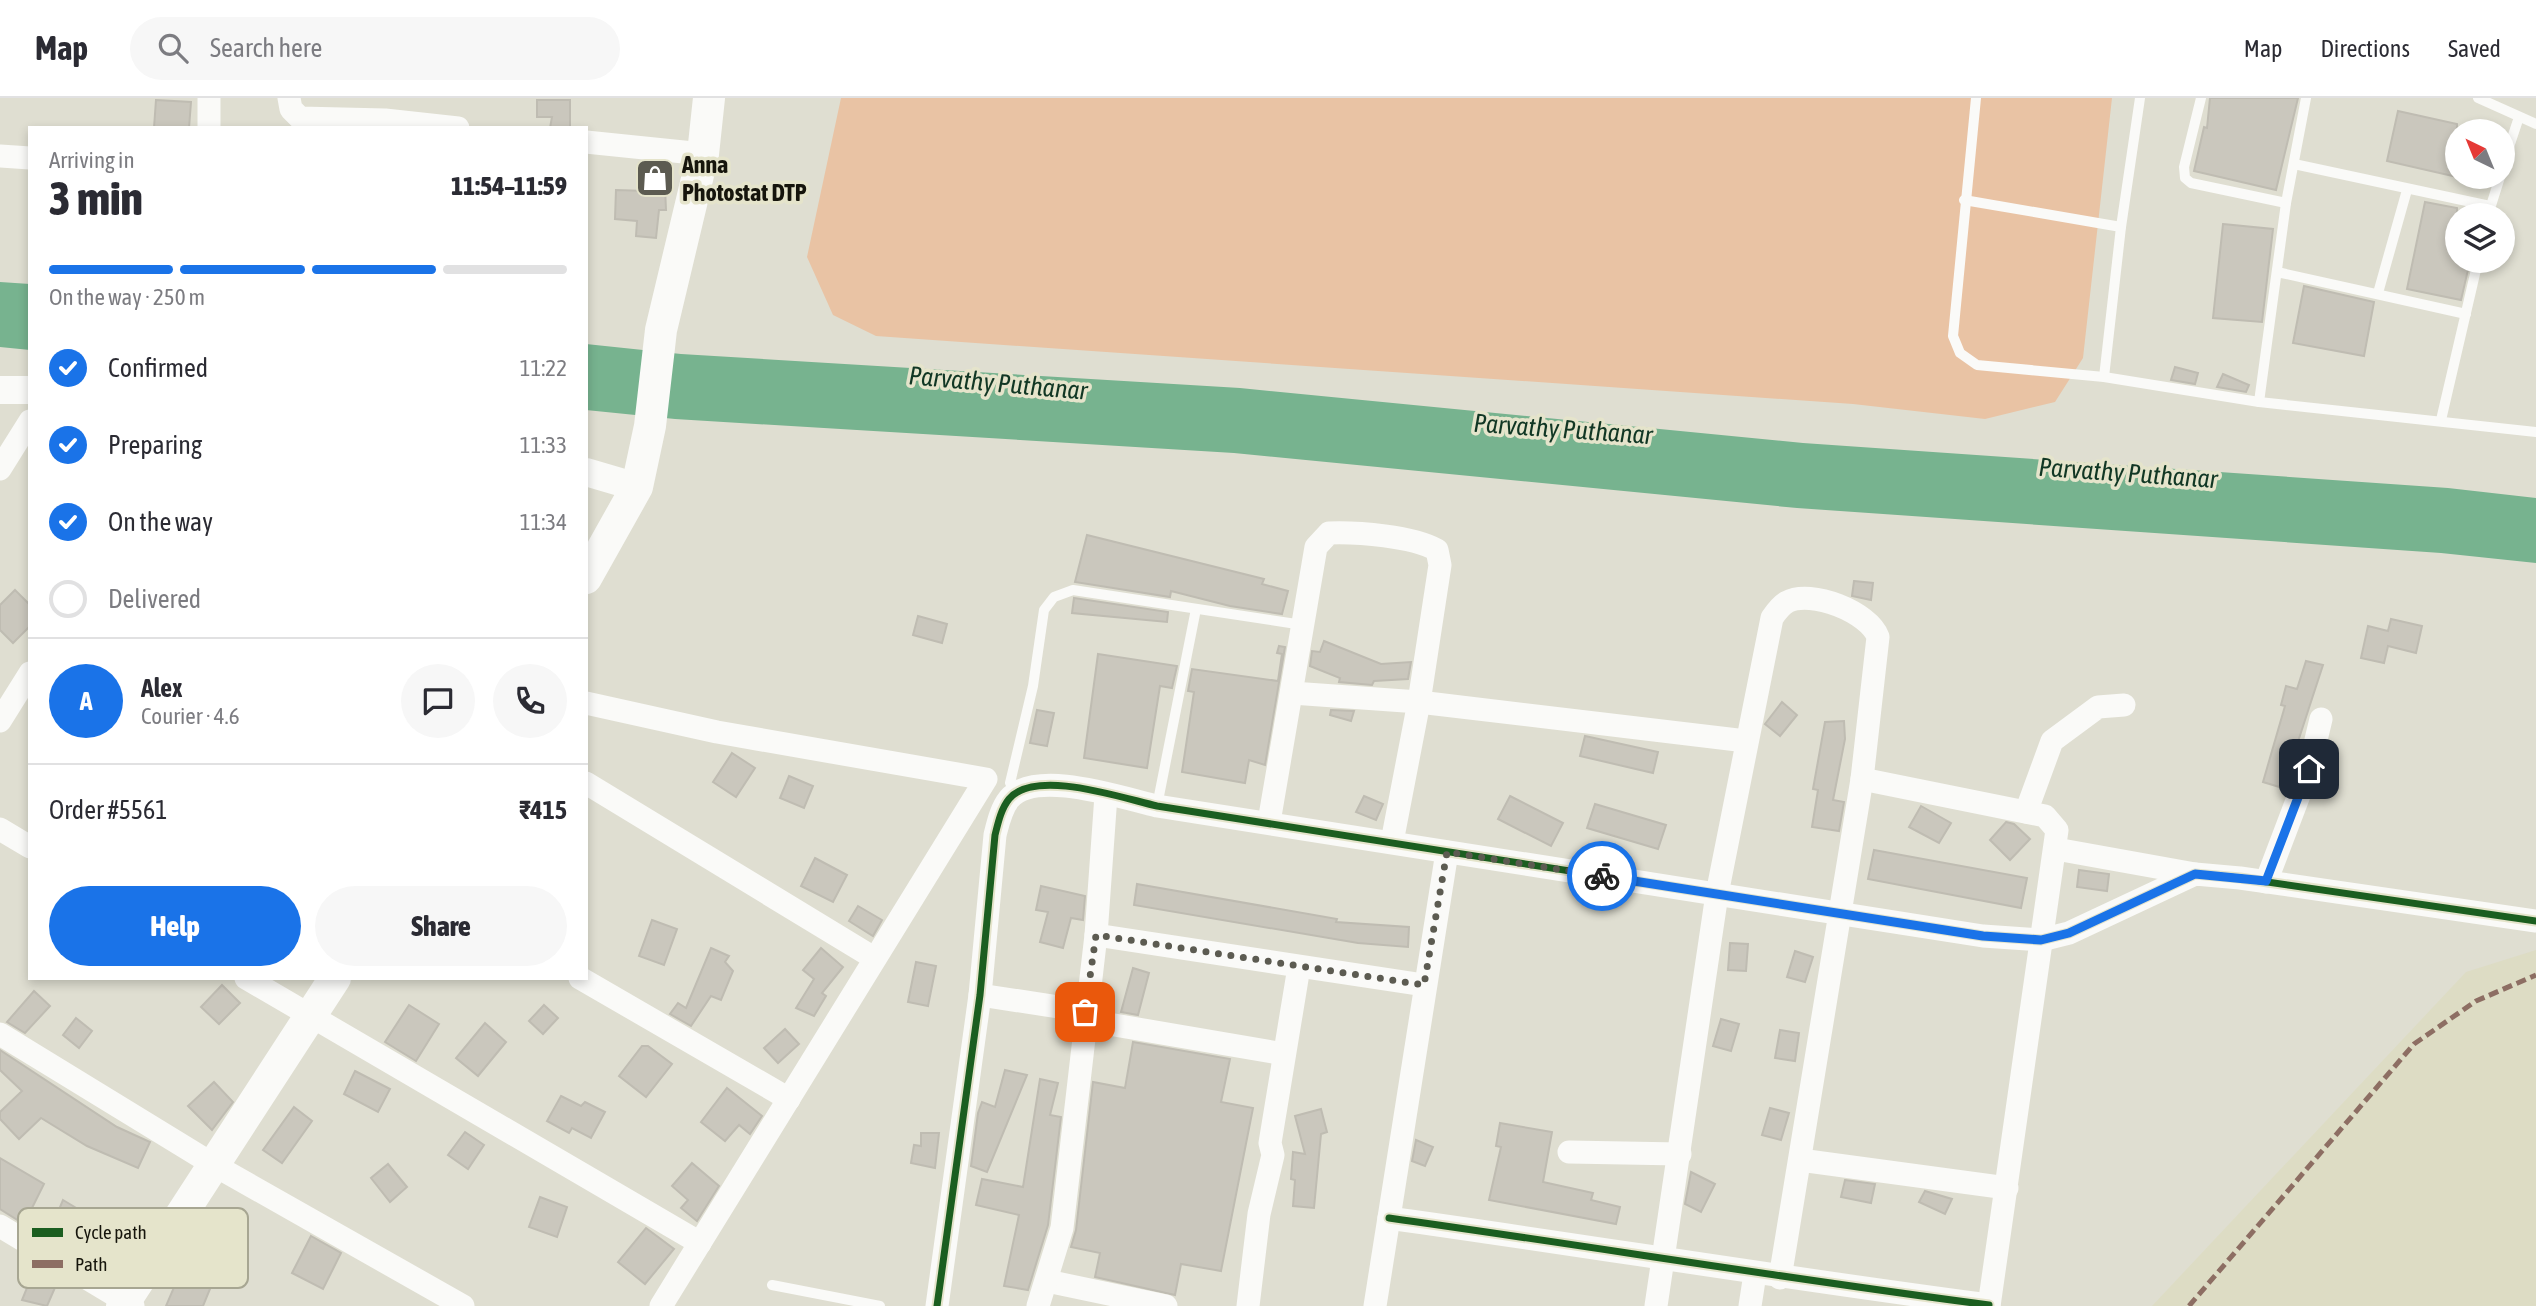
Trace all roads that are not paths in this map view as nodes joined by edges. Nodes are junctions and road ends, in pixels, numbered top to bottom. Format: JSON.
{"nodes":[{"id":1,"x":209,"y":98,"type":"edge"},
{"id":2,"x":289,"y":98,"type":"edge"},
{"id":3,"x":709,"y":98,"type":"edge"},
{"id":4,"x":1976,"y":98,"type":"edge"},
{"id":5,"x":2140,"y":98,"type":"edge"},
{"id":6,"x":2201,"y":98,"type":"edge"},
{"id":7,"x":2306,"y":98,"type":"edge"},
{"id":8,"x":2478,"y":98,"type":"edge"},
{"id":9,"x":2519,"y":117,"type":"junction"},
{"id":10,"x":2536,"y":124,"type":"edge"},
{"id":11,"x":209,"y":126,"type":"edge"},
{"id":12,"x":440,"y":126,"type":"edge"},
{"id":13,"x":2515,"y":129,"type":"edge"},
{"id":14,"x":588,"y":142,"type":"edge"},
{"id":15,"x":703,"y":154,"type":"junction"},
{"id":16,"x":0,"y":156,"type":"edge"},
{"id":17,"x":28,"y":158,"type":"edge"},
{"id":18,"x":2294,"y":164,"type":"junction"},
{"id":19,"x":2407,"y":190,"type":"junction"},
{"id":20,"x":1964,"y":200,"type":"junction"},
{"id":21,"x":2286,"y":203,"type":"junction"},
{"id":22,"x":2458,"y":203,"type":"edge"},
{"id":23,"x":2120,"y":227,"type":"junction"},
{"id":24,"x":2277,"y":272,"type":"junction"},
{"id":25,"x":2475,"y":273,"type":"edge"},
{"id":26,"x":2378,"y":293,"type":"junction"},
{"id":27,"x":2466,"y":313,"type":"junction"},
{"id":28,"x":2104,"y":377,"type":"junction"},
{"id":29,"x":0,"y":390,"type":"edge"},
{"id":30,"x":28,"y":390,"type":"edge"},
{"id":31,"x":2259,"y":402,"type":"junction"},
{"id":32,"x":2441,"y":420,"type":"junction"},
{"id":33,"x":28,"y":424,"type":"edge"},
{"id":34,"x":2536,"y":432,"type":"edge"},
{"id":35,"x":0,"y":469,"type":"edge"},
{"id":36,"x":588,"y":473,"type":"edge"},
{"id":37,"x":637,"y":487,"type":"junction"},
{"id":38,"x":588,"y":574,"type":"edge"},
{"id":39,"x":1196,"y":609,"type":"junction"},
{"id":40,"x":1303,"y":625,"type":"junction"},
{"id":41,"x":28,"y":676,"type":"edge"},
{"id":42,"x":1292,"y":693,"type":"junction"},
{"id":43,"x":1419,"y":702,"type":"junction"},
{"id":44,"x":588,"y":704,"type":"edge"},
{"id":45,"x":2124,"y":705,"type":"dead end"},
{"id":46,"x":2321,"y":719,"type":"dead end"},
{"id":47,"x":0,"y":721,"type":"edge"},
{"id":48,"x":1746,"y":741,"type":"junction"},
{"id":49,"x":1862,"y":779,"type":"junction"},
{"id":50,"x":588,"y":784,"type":"edge"},
{"id":51,"x":1019,"y":785,"type":"junction"},
{"id":52,"x":1106,"y":795,"type":"junction"},
{"id":53,"x":1157,"y":806,"type":"junction"},
{"id":54,"x":2026,"y":812,"type":"junction"},
{"id":55,"x":1269,"y":822,"type":"junction"},
{"id":56,"x":0,"y":829,"type":"edge"},
{"id":57,"x":1392,"y":842,"type":"junction"},
{"id":58,"x":28,"y":846,"type":"edge"},
{"id":59,"x":2056,"y":849,"type":"junction"},
{"id":60,"x":1447,"y":852,"type":"junction"},
{"id":61,"x":2195,"y":874,"type":"junction"},
{"id":62,"x":2266,"y":881,"type":"junction"},
{"id":63,"x":1717,"y":894,"type":"junction"},
{"id":64,"x":1840,"y":913,"type":"junction"},
{"id":65,"x":2536,"y":922,"type":"edge"},
{"id":66,"x":1096,"y":935,"type":"junction"},
{"id":67,"x":2041,"y":940,"type":"junction"},
{"id":68,"x":874,"y":958,"type":"junction"},
{"id":69,"x":1299,"y":967,"type":"junction"},
{"id":70,"x":249,"y":980,"type":"edge"},
{"id":71,"x":334,"y":980,"type":"edge"},
{"id":72,"x":583,"y":980,"type":"edge"},
{"id":73,"x":1424,"y":985,"type":"junction"},
{"id":74,"x":980,"y":995,"type":"junction"},
{"id":75,"x":1085,"y":1016,"type":"junction"},
{"id":76,"x":310,"y":1017,"type":"junction"},
{"id":77,"x":0,"y":1034,"type":"edge"},
{"id":78,"x":1284,"y":1054,"type":"junction"},
{"id":79,"x":789,"y":1099,"type":"junction"},
{"id":80,"x":1569,"y":1152,"type":"dead end"},
{"id":81,"x":1680,"y":1154,"type":"junction"},
{"id":82,"x":1800,"y":1160,"type":"junction"},
{"id":83,"x":214,"y":1165,"type":"junction"},
{"id":84,"x":2007,"y":1188,"type":"junction"},
{"id":85,"x":187,"y":1208,"type":"edge"},
{"id":86,"x":1389,"y":1218,"type":"junction"},
{"id":87,"x":0,"y":1226,"type":"edge"},
{"id":88,"x":18,"y":1237,"type":"edge"},
{"id":89,"x":700,"y":1243,"type":"junction"},
{"id":90,"x":1665,"y":1257,"type":"junction"},
{"id":91,"x":1755,"y":1274,"type":"junction"},
{"id":92,"x":1780,"y":1278,"type":"junction"},
{"id":93,"x":1047,"y":1282,"type":"junction"},
{"id":94,"x":772,"y":1285,"type":"dead end"},
{"id":95,"x":100,"y":1288,"type":"edge"},
{"id":96,"x":138,"y":1288,"type":"edge"},
{"id":97,"x":127,"y":1305,"type":"edge"},
{"id":98,"x":1989,"y":1305,"type":"edge"},
{"id":99,"x":463,"y":1306,"type":"edge"},
{"id":100,"x":661,"y":1306,"type":"edge"},
{"id":101,"x":880,"y":1306,"type":"edge"},
{"id":102,"x":937,"y":1306,"type":"edge"},
{"id":103,"x":1038,"y":1306,"type":"edge"},
{"id":104,"x":1166,"y":1306,"type":"edge"},
{"id":105,"x":1248,"y":1306,"type":"edge"},
{"id":106,"x":1376,"y":1306,"type":"edge"},
{"id":107,"x":1656,"y":1306,"type":"edge"},
{"id":108,"x":1750,"y":1306,"type":"edge"}],
"edges":[{"from":1,"to":11,"type":"street"},
{"from":2,"to":12,"type":"street"},
{"from":3,"to":15,"type":"main road"},
{"from":4,"to":20,"type":"lane"},
{"from":5,"to":23,"type":"lane"},
{"from":6,"to":21,"type":"lane"},
{"from":7,"to":18,"type":"lane"},
{"from":8,"to":9,"type":"lane"},
{"from":9,"to":10,"type":"lane"},
{"from":9,"to":13,"type":"lane"},
{"from":14,"to":15,"type":"street"},
{"from":15,"to":37,"type":"main road"},
{"from":16,"to":17,"type":"street"},
{"from":18,"to":19,"type":"lane"},
{"from":18,"to":21,"type":"lane"},
{"from":19,"to":22,"type":"lane"},
{"from":19,"to":26,"type":"lane"},
{"from":20,"to":23,"type":"lane"},
{"from":20,"to":28,"type":"lane"},
{"from":21,"to":24,"type":"lane"},
{"from":23,"to":28,"type":"lane"},
{"from":24,"to":26,"type":"lane"},
{"from":24,"to":31,"type":"lane"},
{"from":25,"to":27,"type":"lane"},
{"from":26,"to":27,"type":"lane"},
{"from":27,"to":32,"type":"lane"},
{"from":28,"to":31,"type":"lane"},
{"from":29,"to":30,"type":"street"},
{"from":31,"to":32,"type":"lane"},
{"from":32,"to":34,"type":"lane"},
{"from":33,"to":35,"type":"street"},
{"from":36,"to":37,"type":"street"},
{"from":37,"to":38,"type":"main road"},
{"from":39,"to":40,"type":"lane"},
{"from":39,"to":51,"type":"lane"},
{"from":39,"to":53,"type":"lane"},
{"from":40,"to":42,"type":"street"},
{"from":40,"to":43,"type":"street"},
{"from":41,"to":47,"type":"street"},
{"from":42,"to":43,"type":"street"},
{"from":42,"to":55,"type":"street"},
{"from":43,"to":48,"type":"street"},
{"from":43,"to":57,"type":"street"},
{"from":44,"to":68,"type":"street"},
{"from":45,"to":54,"type":"street"},
{"from":46,"to":62,"type":"street"},
{"from":48,"to":49,"type":"street"},
{"from":48,"to":63,"type":"street"},
{"from":49,"to":54,"type":"street"},
{"from":49,"to":64,"type":"street"},
{"from":50,"to":68,"type":"street"},
{"from":51,"to":52,"type":"street"},
{"from":51,"to":74,"type":"street"},
{"from":52,"to":53,"type":"street"},
{"from":52,"to":66,"type":"street"},
{"from":53,"to":55,"type":"street"},
{"from":54,"to":59,"type":"street"},
{"from":55,"to":57,"type":"street"},
{"from":56,"to":58,"type":"street"},
{"from":57,"to":60,"type":"street"},
{"from":59,"to":61,"type":"street"},
{"from":59,"to":67,"type":"street"},
{"from":60,"to":63,"type":"street"},
{"from":60,"to":73,"type":"street"},
{"from":61,"to":62,"type":"street"},
{"from":61,"to":67,"type":"street"},
{"from":62,"to":65,"type":"street"},
{"from":63,"to":64,"type":"street"},
{"from":63,"to":81,"type":"street"},
{"from":64,"to":67,"type":"street"},
{"from":64,"to":82,"type":"street"},
{"from":66,"to":69,"type":"street"},
{"from":66,"to":75,"type":"street"},
{"from":67,"to":84,"type":"street"},
{"from":68,"to":79,"type":"street"},
{"from":69,"to":73,"type":"street"},
{"from":69,"to":78,"type":"street"},
{"from":70,"to":76,"type":"street"},
{"from":71,"to":76,"type":"main road"},
{"from":72,"to":79,"type":"street"},
{"from":73,"to":86,"type":"street"},
{"from":74,"to":75,"type":"street"},
{"from":74,"to":102,"type":"street"},
{"from":75,"to":78,"type":"street"},
{"from":75,"to":93,"type":"street"},
{"from":76,"to":83,"type":"main road"},
{"from":76,"to":89,"type":"street"},
{"from":77,"to":83,"type":"street"},
{"from":78,"to":105,"type":"street"},
{"from":79,"to":89,"type":"street"},
{"from":80,"to":81,"type":"street"},
{"from":81,"to":90,"type":"street"},
{"from":82,"to":84,"type":"street"},
{"from":82,"to":92,"type":"street"},
{"from":83,"to":85,"type":"main road"},
{"from":83,"to":99,"type":"street"},
{"from":84,"to":98,"type":"street"},
{"from":86,"to":90,"type":"street"},
{"from":86,"to":106,"type":"street"},
{"from":87,"to":88,"type":"street"},
{"from":89,"to":100,"type":"street"},
{"from":90,"to":91,"type":"street"},
{"from":90,"to":107,"type":"street"},
{"from":91,"to":92,"type":"street"},
{"from":91,"to":108,"type":"street"},
{"from":92,"to":98,"type":"street"},
{"from":93,"to":103,"type":"street"},
{"from":93,"to":104,"type":"street"},
{"from":94,"to":101,"type":"lane"},
{"from":95,"to":97,"type":"street"},
{"from":96,"to":97,"type":"main road"}]}
